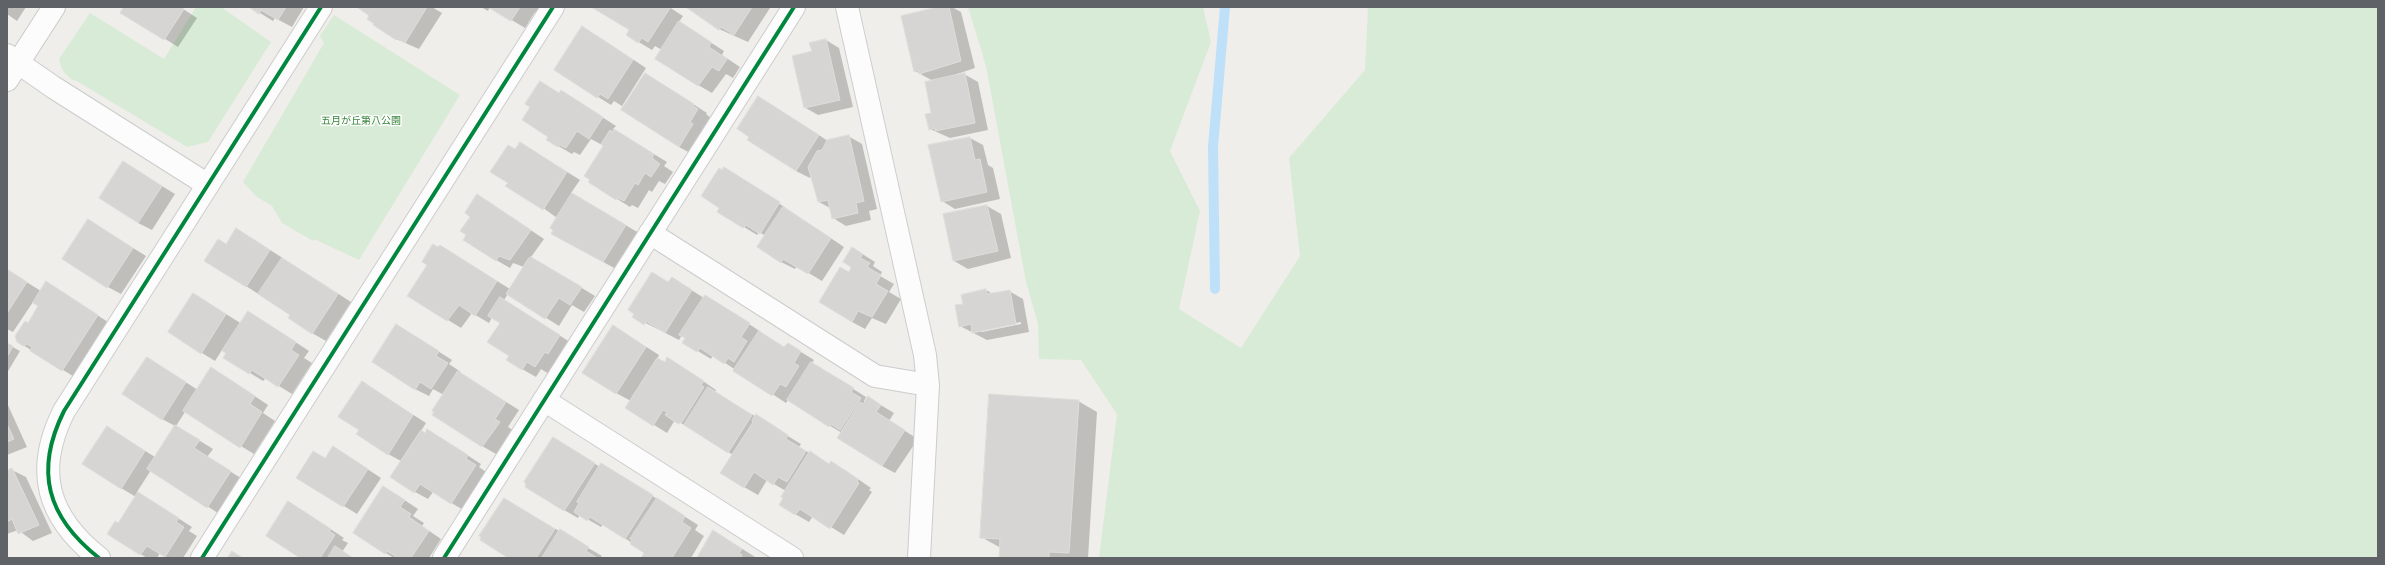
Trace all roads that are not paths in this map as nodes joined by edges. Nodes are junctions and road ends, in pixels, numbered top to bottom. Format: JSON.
{"nodes":[{"id":1,"x":54,"y":7,"type":"edge"},
{"id":2,"x":321,"y":7,"type":"edge"},
{"id":3,"x":553,"y":7,"type":"edge"},
{"id":4,"x":794,"y":7,"type":"edge"},
{"id":5,"x":847,"y":7,"type":"edge"},
{"id":6,"x":11,"y":66,"type":"edge"},
{"id":7,"x":208,"y":185,"type":"junction"},
{"id":8,"x":650,"y":233,"type":"junction"},
{"id":9,"x":928,"y":385,"type":"junction"},
{"id":10,"x":544,"y":400,"type":"junction"},
{"id":11,"x":790,"y":557,"type":"edge"},
{"id":12,"x":99,"y":558,"type":"edge"},
{"id":13,"x":202,"y":558,"type":"edge"},
{"id":14,"x":444,"y":558,"type":"edge"},
{"id":15,"x":919,"y":558,"type":"edge"}],
"edges":[{"from":1,"to":6,"type":"street"},
{"from":2,"to":7,"type":"street"},
{"from":3,"to":13,"type":"street"},
{"from":4,"to":8,"type":"street"},
{"from":5,"to":9,"type":"street"},
{"from":6,"to":7,"type":"street"},
{"from":7,"to":12,"type":"street"},
{"from":8,"to":9,"type":"street"},
{"from":8,"to":10,"type":"street"},
{"from":9,"to":15,"type":"street"},
{"from":10,"to":11,"type":"street"},
{"from":10,"to":14,"type":"street"}]}
